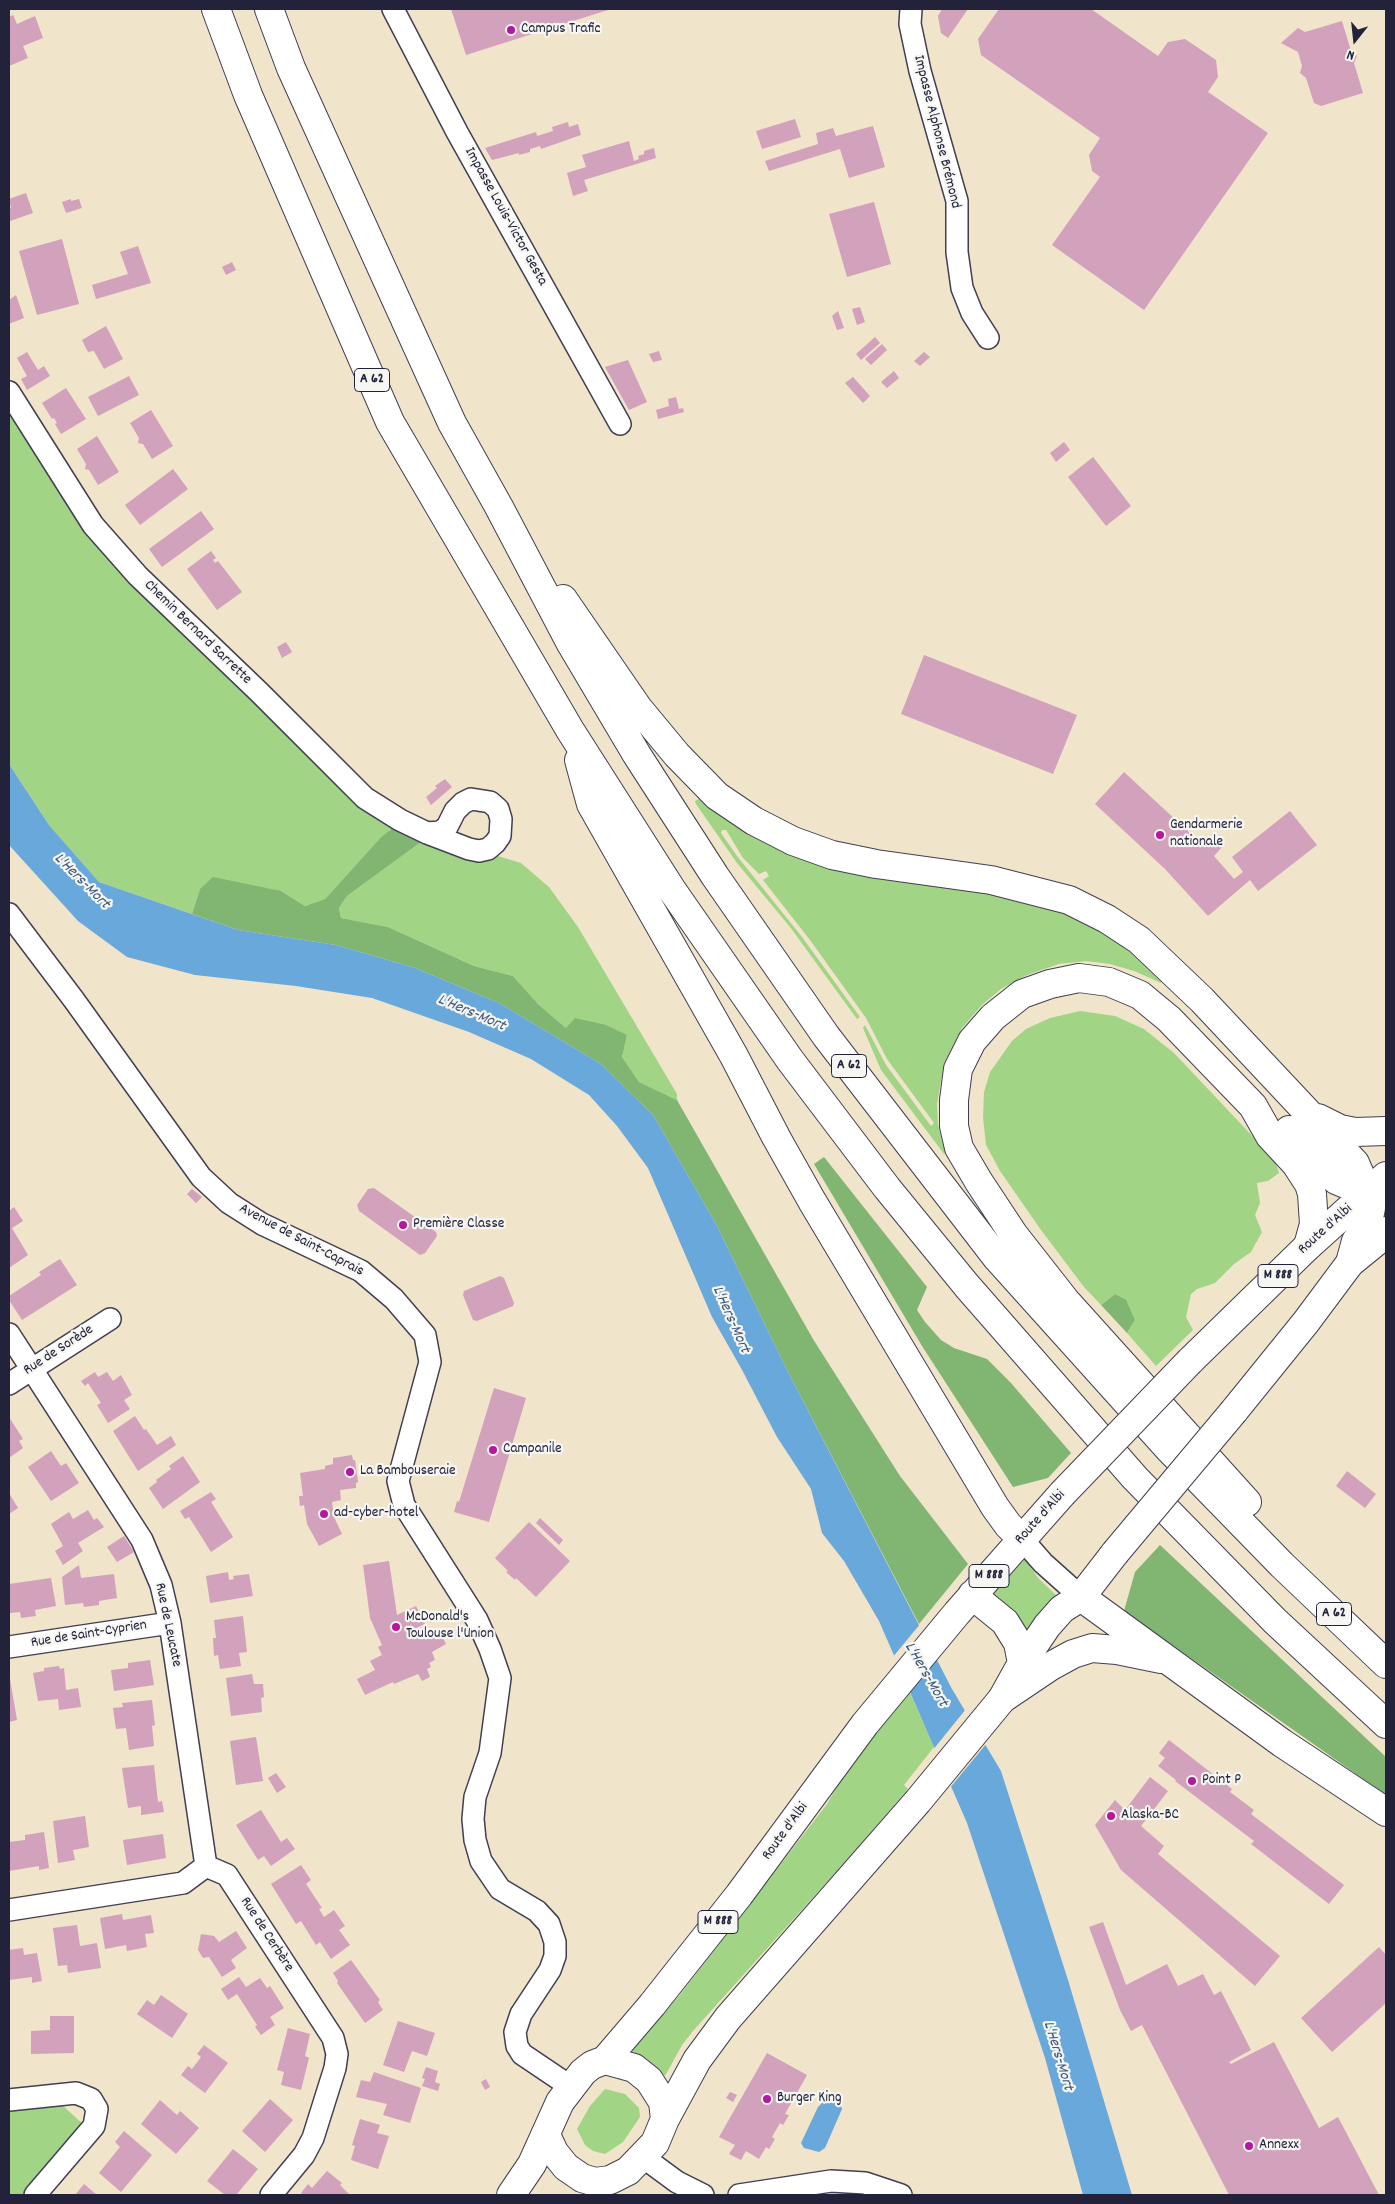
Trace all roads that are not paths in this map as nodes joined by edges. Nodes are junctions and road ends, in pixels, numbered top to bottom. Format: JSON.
{"nodes":[{"id":1,"x":216,"y":9,"type":"edge"},
{"id":2,"x":269,"y":9,"type":"edge"},
{"id":3,"x":393,"y":9,"type":"edge"},
{"id":4,"x":911,"y":9,"type":"edge"},
{"id":5,"x":988,"y":338,"type":"dead end"},
{"id":6,"x":9,"y":392,"type":"edge"},
{"id":7,"x":620,"y":424,"type":"dead end"},
{"id":8,"x":499,"y":507,"type":"junction"},
{"id":9,"x":570,"y":730,"type":"junction"},
{"id":10,"x":428,"y":834,"type":"dead end"},
{"id":11,"x":9,"y":914,"type":"edge"},
{"id":12,"x":1252,"y":1106,"type":"junction"},
{"id":13,"x":1310,"y":1114,"type":"junction"},
{"id":14,"x":1386,"y":1131,"type":"edge"},
{"id":15,"x":1380,"y":1189,"type":"edge"},
{"id":16,"x":1386,"y":1231,"type":"edge"},
{"id":17,"x":1308,"y":1246,"type":"junction"},
{"id":18,"x":1350,"y":1263,"type":"junction"},
{"id":19,"x":110,"y":1319,"type":"dead end"},
{"id":20,"x":9,"y":1334,"type":"edge"},
{"id":21,"x":32,"y":1369,"type":"junction"},
{"id":22,"x":9,"y":1384,"type":"edge"},
{"id":23,"x":1022,"y":1540,"type":"junction"},
{"id":24,"x":1282,"y":1565,"type":"junction"},
{"id":25,"x":1081,"y":1597,"type":"junction"},
{"id":26,"x":965,"y":1604,"type":"junction"},
{"id":27,"x":170,"y":1623,"type":"junction"},
{"id":28,"x":9,"y":1647,"type":"edge"},
{"id":29,"x":1165,"y":1660,"type":"junction"},
{"id":30,"x":1022,"y":1663,"type":"junction"},
{"id":31,"x":1386,"y":1664,"type":"edge"},
{"id":32,"x":1002,"y":1699,"type":"junction"},
{"id":33,"x":1386,"y":1724,"type":"edge"},
{"id":34,"x":1386,"y":1812,"type":"edge"},
{"id":35,"x":206,"y":1866,"type":"junction"},
{"id":36,"x":9,"y":1910,"type":"edge"},
{"id":37,"x":605,"y":2060,"type":"junction"},
{"id":38,"x":571,"y":2088,"type":"junction"},
{"id":39,"x":9,"y":2100,"type":"edge"},
{"id":40,"x":665,"y":2119,"type":"junction"},
{"id":41,"x":546,"y":2135,"type":"junction"},
{"id":42,"x":643,"y":2157,"type":"junction"},
{"id":43,"x":587,"y":2188,"type":"edge"},
{"id":44,"x":35,"y":2195,"type":"edge"},
{"id":45,"x":271,"y":2195,"type":"edge"},
{"id":46,"x":510,"y":2195,"type":"edge"},
{"id":47,"x":703,"y":2195,"type":"edge"},
{"id":48,"x":739,"y":2195,"type":"edge"},
{"id":49,"x":901,"y":2195,"type":"edge"}],
"edges":[{"from":1,"to":9,"type":"main road","number":"A 62"},
{"from":2,"to":8,"type":"main road","number":"A 62"},
{"from":3,"to":7,"type":"street","name":"Impasse Louis-Victor Gesta"},
{"from":4,"to":5,"type":"street","name":"Impasse Alphonse Brémond"},
{"from":6,"to":10,"type":"street","name":"Chemin Bernard Sarrette"},
{"from":8,"to":13,"type":"main road"},
{"from":8,"to":24,"type":"main road","number":"A 62"},
{"from":9,"to":23,"type":"main road"},
{"from":9,"to":33,"type":"main road","number":"A 62"},
{"from":11,"to":38,"type":"street","name":"Avenue de Saint-Caprais"},
{"from":12,"to":15,"type":"main road"},
{"from":12,"to":17,"type":"main road"},
{"from":12,"to":24,"type":"main road"},
{"from":13,"to":14,"type":"main road"},
{"from":13,"to":15,"type":"main road"},
{"from":15,"to":17,"type":"main road","name":"Route d'Albi","number":"M 888"},
{"from":15,"to":18,"type":"main road"},
{"from":16,"to":18,"type":"main road"},
{"from":17,"to":23,"type":"main road","name":"Route d'Albi","number":"M 888","bridge":true},
{"from":18,"to":25,"type":"main road","bridge":true},
{"from":19,"to":21,"type":"street","name":"Rue de Sorède"},
{"from":20,"to":21,"type":"street","name":"Rue de Leucate"},
{"from":21,"to":22,"type":"street","name":"Rue de Sorède"},
{"from":21,"to":27,"type":"street","name":"Rue de Leucate"},
{"from":23,"to":25,"type":"street"},
{"from":23,"to":26,"type":"main road","name":"Route d'Albi","number":"M 888"},
{"from":24,"to":31,"type":"main road","number":"A 62"},
{"from":25,"to":29,"type":"main road"},
{"from":25,"to":30,"type":"main road"},
{"from":26,"to":30,"type":"main road"},
{"from":26,"to":37,"type":"main road","name":"Route d'Albi","number":"M 888"},
{"from":27,"to":28,"type":"street","name":"Rue de Saint-Cyprien"},
{"from":27,"to":35,"type":"street","name":"Rue de Leucate"},
{"from":29,"to":32,"type":"main road"},
{"from":29,"to":34,"type":"main road"},
{"from":30,"to":32,"type":"main road"},
{"from":32,"to":40,"type":"main road"},
{"from":35,"to":36,"type":"street"},
{"from":35,"to":45,"type":"street","name":"Rue de Cerbère"},
{"from":37,"to":38,"type":"main road"},
{"from":37,"to":40,"type":"main road"},
{"from":38,"to":41,"type":"main road"},
{"from":39,"to":44,"type":"street"},
{"from":40,"to":42,"type":"main road"},
{"from":41,"to":43,"type":"main road"},
{"from":41,"to":46,"type":"main road"},
{"from":42,"to":43,"type":"main road"},
{"from":42,"to":47,"type":"street"},
{"from":48,"to":49,"type":"street"}]}
